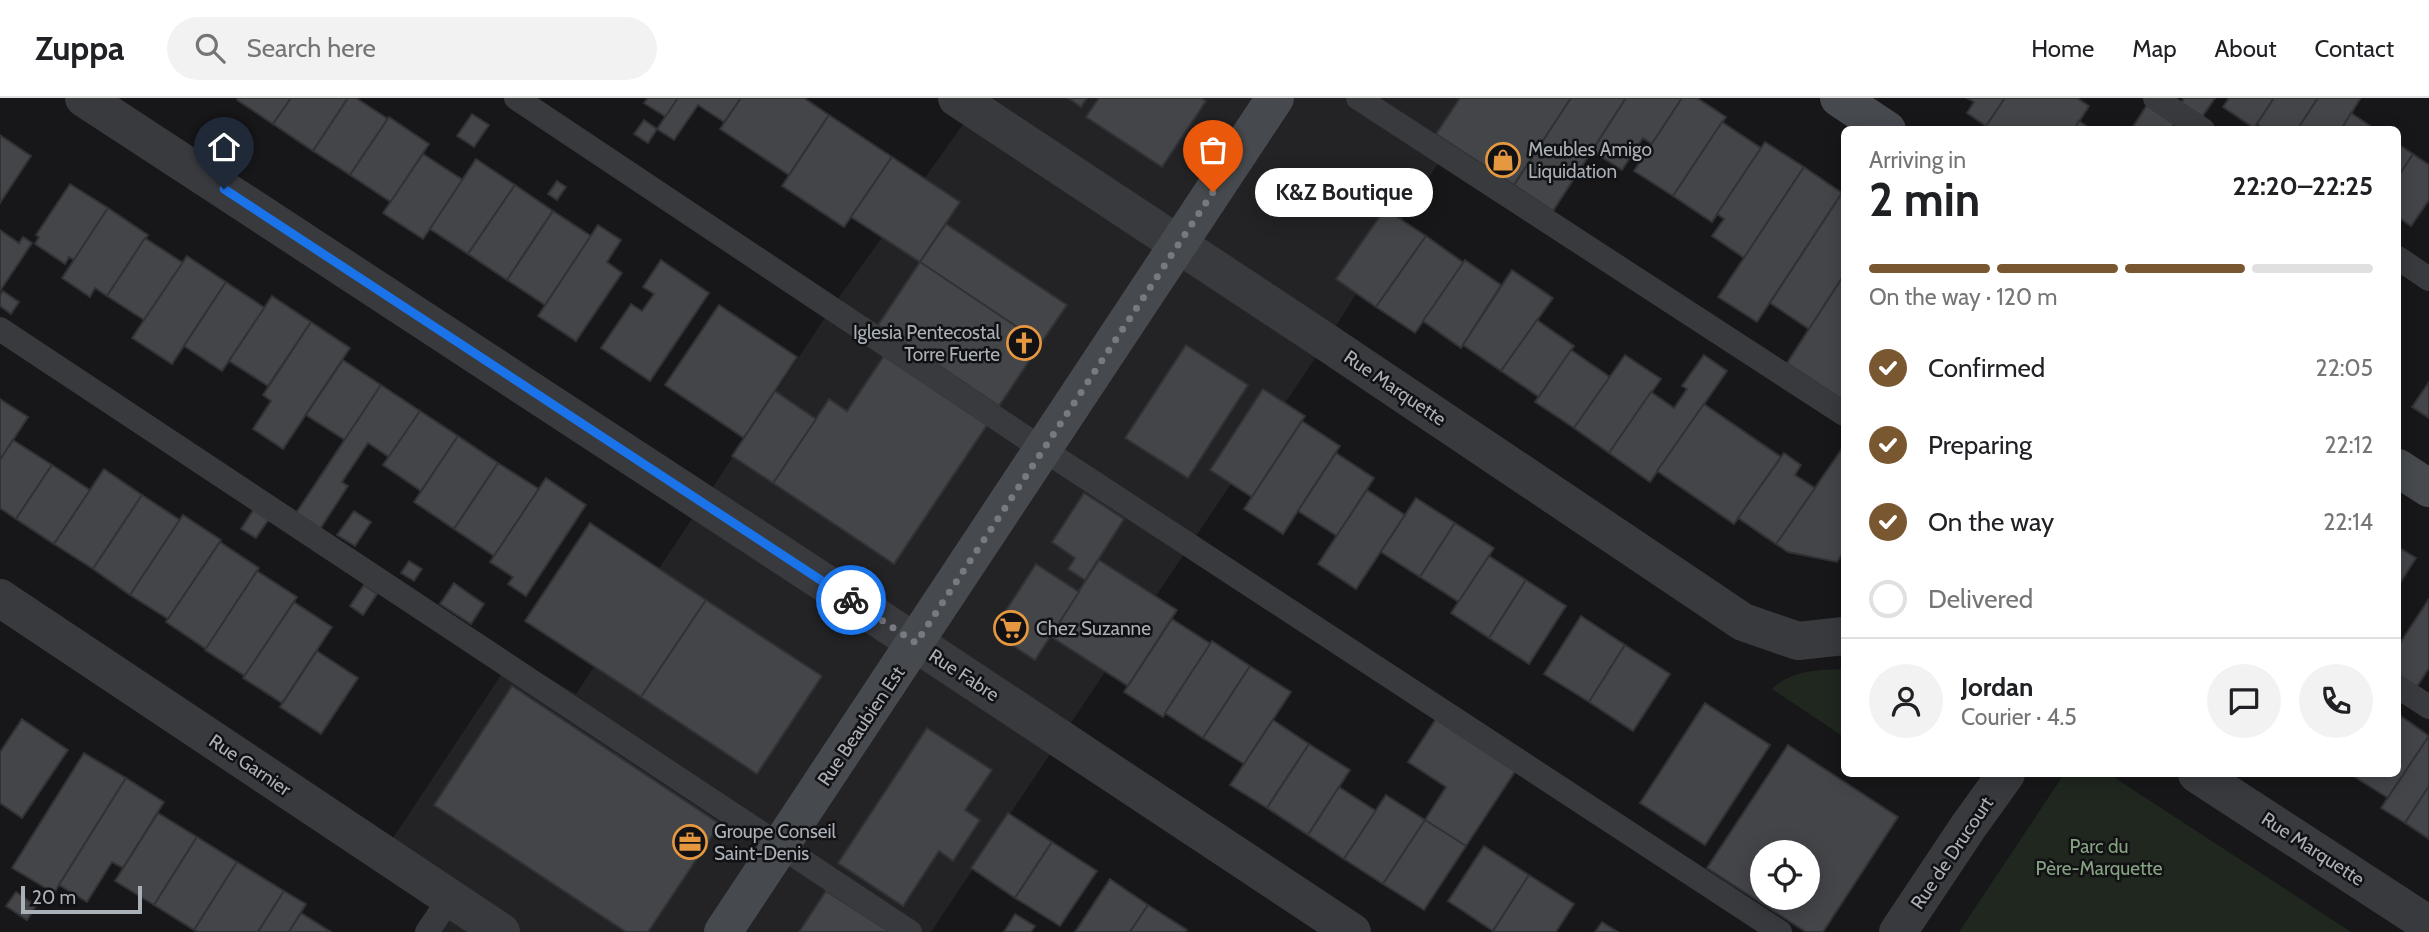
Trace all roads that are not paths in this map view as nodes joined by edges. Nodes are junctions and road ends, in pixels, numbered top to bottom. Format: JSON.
{"nodes":[{"id":1,"x":84,"y":98,"type":"edge"},
{"id":2,"x":516,"y":98,"type":"edge"},
{"id":3,"x":957,"y":98,"type":"edge"},
{"id":4,"x":1275,"y":98,"type":"edge"},
{"id":5,"x":1358,"y":98,"type":"edge"},
{"id":6,"x":1839,"y":98,"type":"edge"},
{"id":7,"x":2155,"y":98,"type":"edge"},
{"id":8,"x":1881,"y":126,"type":"edge"},
{"id":9,"x":2197,"y":126,"type":"edge"},
{"id":10,"x":1178,"y":244,"type":"junction"},
{"id":11,"x":2401,"y":260,"type":"edge"},
{"id":12,"x":2429,"y":279,"type":"edge"},
{"id":13,"x":0,"y":329,"type":"edge"},
{"id":14,"x":1841,"y":412,"type":"edge"},
{"id":15,"x":1044,"y":450,"type":"junction"},
{"id":16,"x":2401,"y":470,"type":"edge"},
{"id":17,"x":2429,"y":488,"type":"edge"},
{"id":18,"x":0,"y":598,"type":"edge"},
{"id":19,"x":1841,"y":636,"type":"edge"},
{"id":20,"x":916,"y":643,"type":"junction"},
{"id":21,"x":2401,"y":689,"type":"edge"},
{"id":22,"x":2429,"y":707,"type":"edge"},
{"id":23,"x":2004,"y":777,"type":"edge"},
{"id":24,"x":2202,"y":777,"type":"edge"},
{"id":25,"x":780,"y":847,"type":"junction"},
{"id":26,"x":450,"y":898,"type":"junction"},
{"id":27,"x":2429,"y":925,"type":"edge"},
{"id":28,"x":427,"y":932,"type":"edge"},
{"id":29,"x":500,"y":932,"type":"edge"},
{"id":30,"x":723,"y":932,"type":"edge"},
{"id":31,"x":910,"y":932,"type":"edge"},
{"id":32,"x":1352,"y":932,"type":"edge"},
{"id":33,"x":1780,"y":932,"type":"edge"},
{"id":34,"x":1898,"y":932,"type":"edge"}],
"edges":[{"from":1,"to":20,"type":"street","name":"Rue Fabre"},
{"from":2,"to":15,"type":"lane"},
{"from":3,"to":10,"type":"street","name":"Rue Marquette"},
{"from":4,"to":10,"type":"street","name":"Rue Beaubien Est"},
{"from":5,"to":14,"type":"lane"},
{"from":6,"to":8,"type":"street"},
{"from":7,"to":9,"type":"lane"},
{"from":10,"to":15,"type":"street","name":"Rue Beaubien Est"},
{"from":10,"to":19,"type":"street","name":"Rue Marquette"},
{"from":11,"to":12,"type":"lane"},
{"from":13,"to":25,"type":"lane"},
{"from":15,"to":20,"type":"street","name":"Rue Beaubien Est"},
{"from":15,"to":33,"type":"lane"},
{"from":16,"to":17,"type":"street"},
{"from":18,"to":26,"type":"street","name":"Rue Garnier"},
{"from":20,"to":25,"type":"street","name":"Rue Beaubien Est"},
{"from":20,"to":32,"type":"street","name":"Rue Fabre"},
{"from":21,"to":22,"type":"lane"},
{"from":23,"to":34,"type":"street","name":"Rue de Drucourt"},
{"from":24,"to":27,"type":"street","name":"Rue Marquette"},
{"from":25,"to":30,"type":"street","name":"Rue Beaubien Est"},
{"from":25,"to":31,"type":"lane"},
{"from":26,"to":28,"type":"lane"},
{"from":26,"to":29,"type":"street","name":"Rue Garnier"}]}
